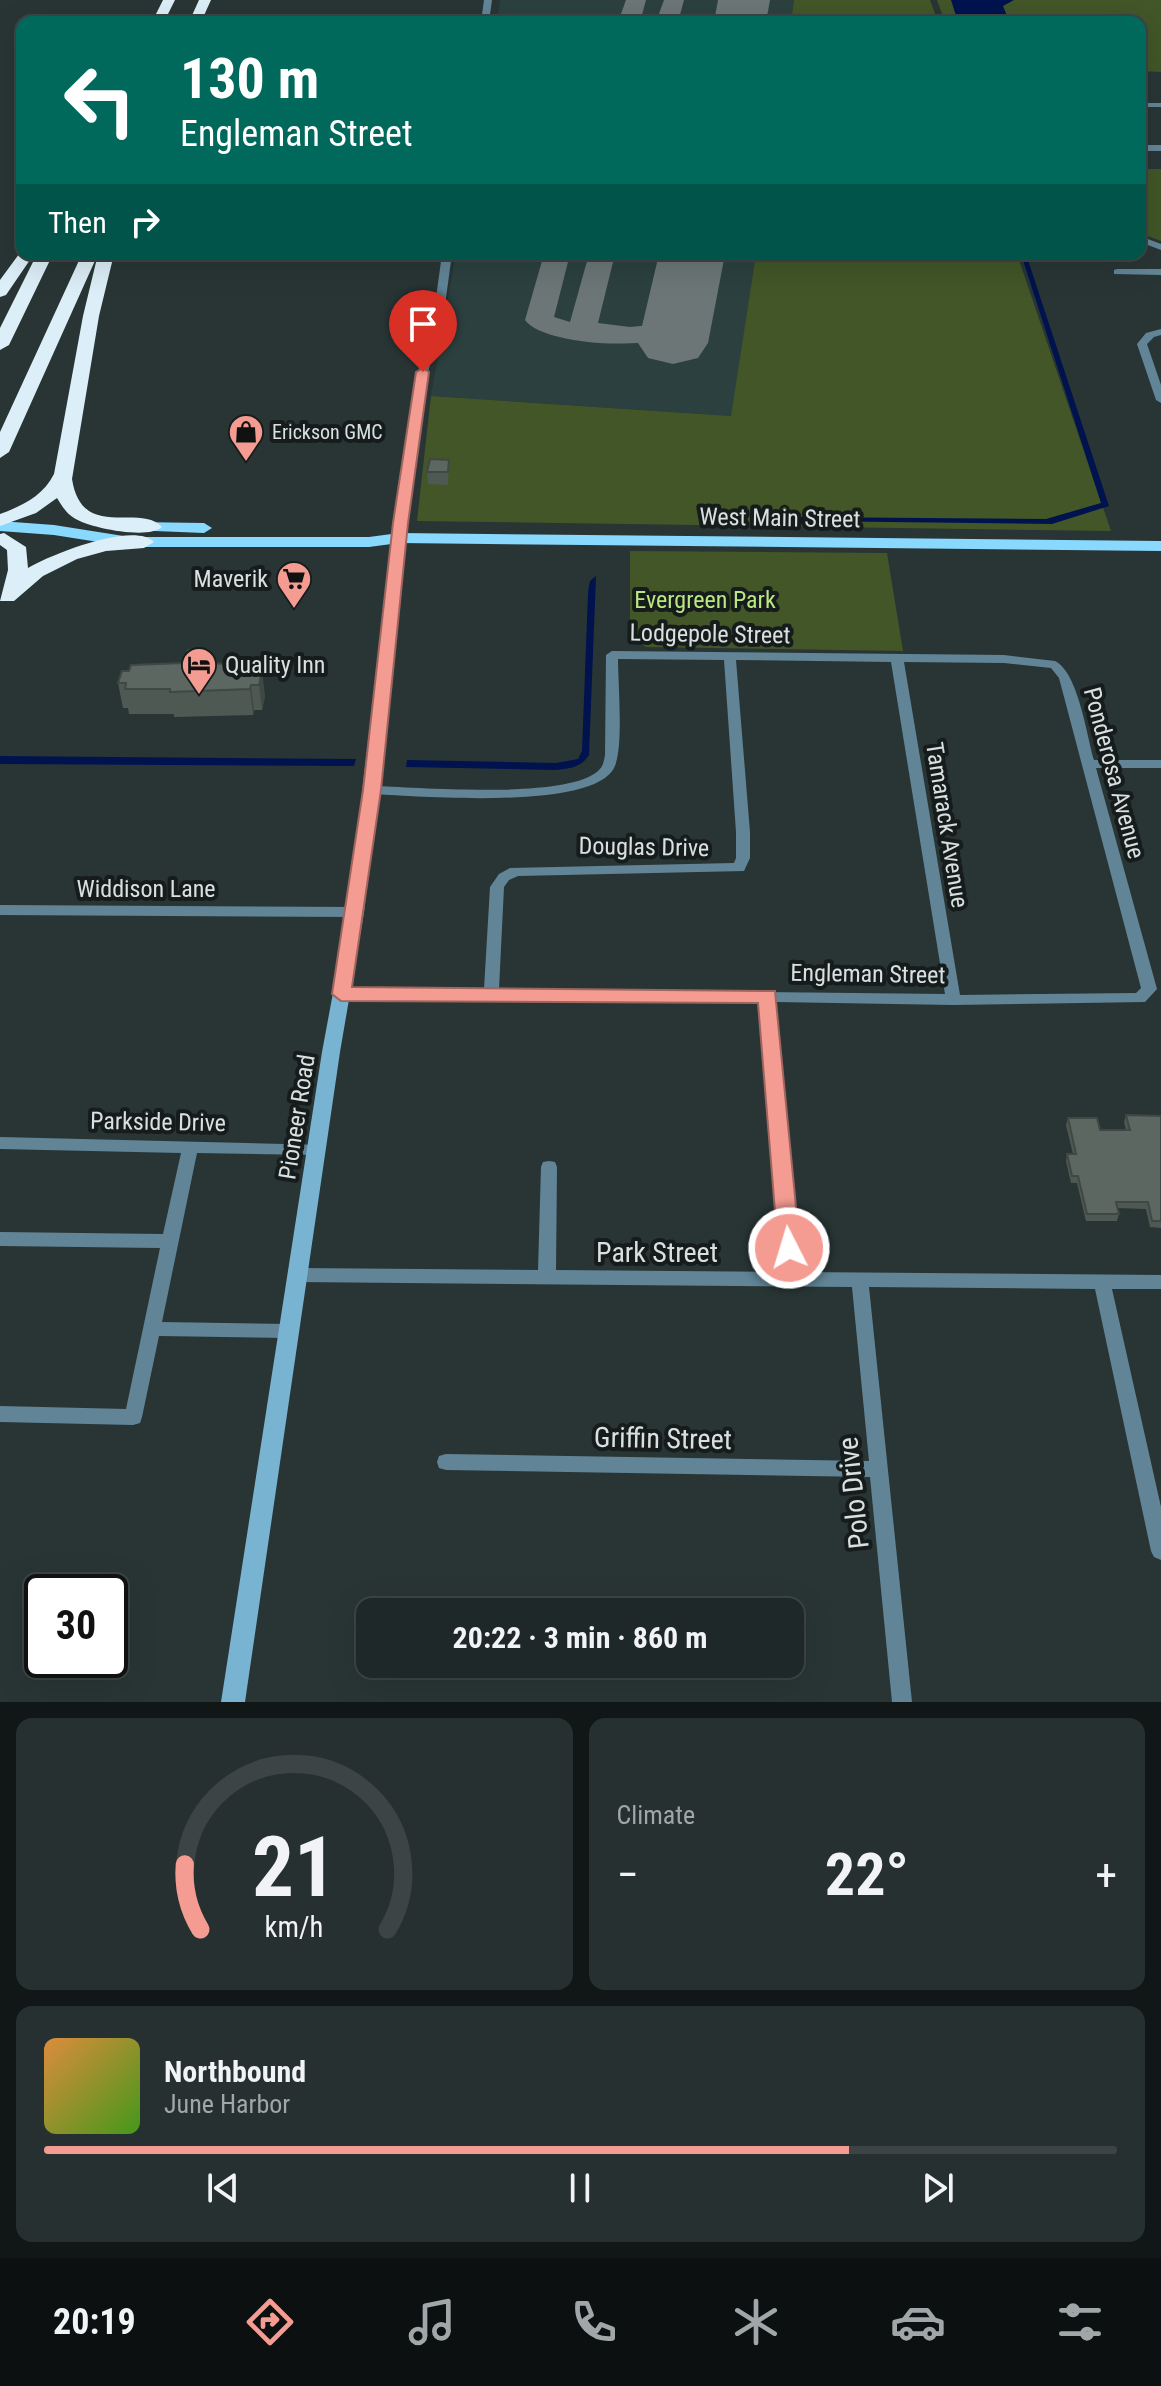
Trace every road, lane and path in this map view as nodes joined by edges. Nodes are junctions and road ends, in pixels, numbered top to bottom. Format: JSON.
{"nodes":[{"id":1,"x":22,"y":260,"type":"edge"},
{"id":2,"x":42,"y":260,"type":"edge"},
{"id":3,"x":87,"y":260,"type":"edge"},
{"id":4,"x":105,"y":260,"type":"edge"},
{"id":5,"x":446,"y":260,"type":"edge"},
{"id":6,"x":1117,"y":272,"type":"dead end"},
{"id":7,"x":1161,"y":272,"type":"edge"},
{"id":8,"x":0,"y":292,"type":"edge"},
{"id":9,"x":1161,"y":332,"type":"edge"},
{"id":10,"x":0,"y":345,"type":"edge"},
{"id":11,"x":1161,"y":400,"type":"edge"},
{"id":12,"x":0,"y":452,"type":"edge"},
{"id":13,"x":65,"y":472,"type":"junction"},
{"id":14,"x":1,"y":531,"type":"edge"},
{"id":15,"x":148,"y":535,"type":"junction"},
{"id":16,"x":399,"y":538,"type":"junction"},
{"id":17,"x":1161,"y":546,"type":"edge"},
{"id":18,"x":4,"y":603,"type":"edge"},
{"id":19,"x":730,"y":657,"type":"junction"},
{"id":20,"x":897,"y":658,"type":"junction"},
{"id":21,"x":1060,"y":661,"type":"joint"},
{"id":22,"x":1088,"y":764,"type":"junction"},
{"id":23,"x":1161,"y":764,"type":"edge"},
{"id":24,"x":372,"y":790,"type":"junction"},
{"id":25,"x":0,"y":910,"type":"edge"},
{"id":26,"x":356,"y":912,"type":"junction"},
{"id":27,"x":1149,"y":989,"type":"joint"},
{"id":28,"x":341,"y":994,"type":"junction"},
{"id":29,"x":491,"y":994,"type":"junction"},
{"id":30,"x":768,"y":996,"type":"junction"},
{"id":31,"x":953,"y":1000,"type":"junction"},
{"id":32,"x":0,"y":1143,"type":"edge"},
{"id":33,"x":190,"y":1147,"type":"junction"},
{"id":34,"x":316,"y":1149,"type":"junction"},
{"id":35,"x":549,"y":1167,"type":"dead end"},
{"id":36,"x":0,"y":1239,"type":"edge"},
{"id":37,"x":169,"y":1241,"type":"junction"},
{"id":38,"x":298,"y":1275,"type":"junction"},
{"id":39,"x":547,"y":1277,"type":"junction"},
{"id":40,"x":792,"y":1279,"type":"junction"},
{"id":41,"x":860,"y":1279,"type":"junction"},
{"id":42,"x":1102,"y":1281,"type":"junction"},
{"id":43,"x":1161,"y":1282,"type":"edge"},
{"id":44,"x":152,"y":1329,"type":"junction"},
{"id":45,"x":288,"y":1331,"type":"junction"},
{"id":46,"x":0,"y":1414,"type":"edge"},
{"id":47,"x":446,"y":1462,"type":"dead end"},
{"id":48,"x":879,"y":1469,"type":"junction"},
{"id":49,"x":1161,"y":1551,"type":"edge"},
{"id":50,"x":233,"y":1702,"type":"edge"},
{"id":51,"x":902,"y":1702,"type":"edge"}],
"edges":[{"from":1,"to":8,"type":"highway"},
{"from":2,"to":10,"type":"highway"},
{"from":3,"to":12,"type":"highway"},
{"from":4,"to":13,"type":"highway"},
{"from":5,"to":16,"type":"street"},
{"from":6,"to":7,"type":"street"},
{"from":9,"to":11,"type":"street"},
{"from":13,"to":14,"type":"highway"},
{"from":13,"to":15,"type":"highway"},
{"from":14,"to":15,"type":"main road","name":"West Main Street"},
{"from":14,"to":18,"type":"highway"},
{"from":15,"to":16,"type":"main road","name":"West Main Street"},
{"from":15,"to":18,"type":"highway"},
{"from":16,"to":17,"type":"main road","name":"West Main Street"},
{"from":16,"to":24,"type":"street","name":"Pioneer Road"},
{"from":19,"to":20,"type":"street","name":"Lodgepole Street"},
{"from":19,"to":24,"type":"street","name":"Lodgepole Street"},
{"from":19,"to":29,"type":"street","name":"Douglas Drive"},
{"from":20,"to":21,"type":"street","name":"Lodgepole Street"},
{"from":20,"to":31,"type":"street","name":"Tamarack Avenue"},
{"from":21,"to":22,"type":"street","name":"Ponderosa Avenue"},
{"from":22,"to":23,"type":"street"},
{"from":22,"to":27,"type":"street","name":"Ponderosa Avenue"},
{"from":24,"to":26,"type":"street","name":"Pioneer Road"},
{"from":25,"to":26,"type":"street","name":"Widdison Lane"},
{"from":26,"to":28,"type":"street","name":"Pioneer Road"},
{"from":27,"to":31,"type":"street","name":"Engleman Street"},
{"from":28,"to":29,"type":"street","name":"Engleman Street"},
{"from":28,"to":34,"type":"street","name":"Pioneer Road"},
{"from":29,"to":30,"type":"street","name":"Engleman Street"},
{"from":30,"to":31,"type":"street","name":"Engleman Street"},
{"from":30,"to":40,"type":"street"},
{"from":32,"to":33,"type":"street","name":"Parkside Drive"},
{"from":33,"to":34,"type":"street","name":"Parkside Drive"},
{"from":33,"to":37,"type":"street"},
{"from":34,"to":38,"type":"street","name":"Pioneer Road"},
{"from":35,"to":39,"type":"street"},
{"from":36,"to":37,"type":"street"},
{"from":37,"to":44,"type":"street"},
{"from":38,"to":39,"type":"street","name":"Park Street"},
{"from":38,"to":45,"type":"street","name":"Pioneer Road"},
{"from":39,"to":40,"type":"street","name":"Park Street"},
{"from":40,"to":41,"type":"street","name":"Park Street"},
{"from":41,"to":42,"type":"street","name":"Park Street"},
{"from":41,"to":48,"type":"street","name":"Polo Drive"},
{"from":42,"to":43,"type":"street","name":"Park Street"},
{"from":42,"to":49,"type":"street"},
{"from":44,"to":45,"type":"street"},
{"from":44,"to":46,"type":"street"},
{"from":45,"to":50,"type":"street","name":"Pioneer Road"},
{"from":47,"to":48,"type":"street","name":"Griffin Street"},
{"from":48,"to":51,"type":"street","name":"Polo Drive"}]}
